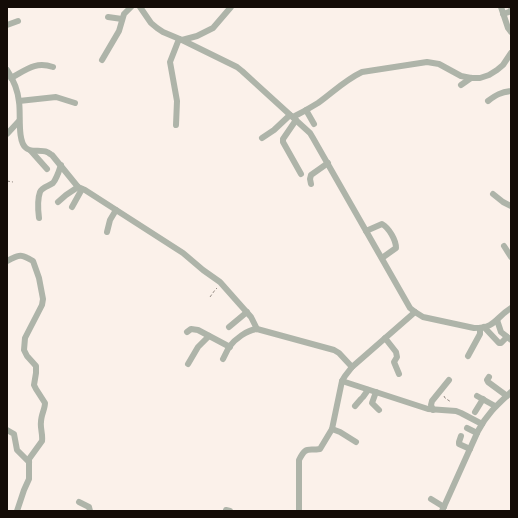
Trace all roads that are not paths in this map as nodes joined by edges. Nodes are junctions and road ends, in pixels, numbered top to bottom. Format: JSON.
{"nodes":[{"id":1,"x":131,"y":7,"type":"edge"},
{"id":2,"x":140,"y":7,"type":"edge"},
{"id":3,"x":231,"y":7,"type":"edge"},
{"id":4,"x":501,"y":7,"type":"edge"},
{"id":5,"x":511,"y":9,"type":"edge"},
{"id":6,"x":503,"y":14,"type":"junction"},
{"id":7,"x":108,"y":17,"type":"dead end"},
{"id":8,"x":122,"y":19,"type":"junction"},
{"id":9,"x":18,"y":21,"type":"dead end"},
{"id":10,"x":7,"y":24,"type":"edge"},
{"id":11,"x":511,"y":32,"type":"edge"},
{"id":12,"x":181,"y":40,"type":"junction"},
{"id":13,"x":511,"y":53,"type":"edge"},
{"id":14,"x":102,"y":60,"type":"dead end"},
{"id":15,"x":53,"y":67,"type":"dead end"},
{"id":16,"x":7,"y":70,"type":"edge"},
{"id":17,"x":471,"y":78,"type":"junction"},
{"id":18,"x":11,"y":81,"type":"edge"},
{"id":19,"x":461,"y":85,"type":"dead end"},
{"id":20,"x":511,"y":91,"type":"edge"},
{"id":21,"x":19,"y":101,"type":"junction"},
{"id":22,"x":488,"y":101,"type":"dead end"},
{"id":23,"x":75,"y":103,"type":"dead end"},
{"id":24,"x":306,"y":110,"type":"junction"},
{"id":25,"x":293,"y":117,"type":"junction"},
{"id":26,"x":19,"y":121,"type":"junction"},
{"id":27,"x":314,"y":124,"type":"dead end"},
{"id":28,"x":176,"y":125,"type":"dead end"},
{"id":29,"x":7,"y":134,"type":"edge"},
{"id":30,"x":262,"y":138,"type":"dead end"},
{"id":31,"x":31,"y":151,"type":"junction"},
{"id":32,"x":328,"y":163,"type":"junction"},
{"id":33,"x":61,"y":165,"type":"junction"},
{"id":34,"x":47,"y":169,"type":"dead end"},
{"id":35,"x":301,"y":174,"type":"dead end"},
{"id":36,"x":311,"y":184,"type":"dead end"},
{"id":37,"x":80,"y":188,"type":"junction"},
{"id":38,"x":493,"y":194,"type":"dead end"},
{"id":39,"x":58,"y":202,"type":"dead end"},
{"id":40,"x":511,"y":206,"type":"edge"},
{"id":41,"x":72,"y":207,"type":"dead end"},
{"id":42,"x":116,"y":210,"type":"junction"},
{"id":43,"x":39,"y":218,"type":"dead end"},
{"id":44,"x":366,"y":231,"type":"junction"},
{"id":45,"x":107,"y":232,"type":"dead end"},
{"id":46,"x":504,"y":246,"type":"dead end"},
{"id":47,"x":511,"y":257,"type":"edge"},
{"id":48,"x":382,"y":258,"type":"junction"},
{"id":49,"x":7,"y":261,"type":"edge"},
{"id":50,"x":511,"y":308,"type":"edge"},
{"id":51,"x":247,"y":312,"type":"junction"},
{"id":52,"x":415,"y":312,"type":"junction"},
{"id":53,"x":497,"y":320,"type":"junction"},
{"id":54,"x":229,"y":327,"type":"dead end"},
{"id":55,"x":482,"y":328,"type":"junction"},
{"id":56,"x":257,"y":329,"type":"junction"},
{"id":57,"x":187,"y":332,"type":"dead end"},
{"id":58,"x":210,"y":336,"type":"junction"},
{"id":59,"x":385,"y":338,"type":"junction"},
{"id":60,"x":509,"y":338,"type":"edge"},
{"id":61,"x":230,"y":346,"type":"junction"},
{"id":62,"x":468,"y":356,"type":"dead end"},
{"id":63,"x":223,"y":359,"type":"dead end"},
{"id":64,"x":188,"y":364,"type":"dead end"},
{"id":65,"x":352,"y":367,"type":"junction"},
{"id":66,"x":399,"y":374,"type":"dead end"},
{"id":67,"x":489,"y":378,"type":"dead end"},
{"id":68,"x":449,"y":380,"type":"dead end"},
{"id":69,"x":342,"y":381,"type":"junction"},
{"id":70,"x":368,"y":390,"type":"junction"},
{"id":71,"x":376,"y":392,"type":"junction"},
{"id":72,"x":509,"y":394,"type":"edge"},
{"id":73,"x":477,"y":396,"type":"dead end"},
{"id":74,"x":483,"y":400,"type":"junction"},
{"id":75,"x":355,"y":406,"type":"dead end"},
{"id":76,"x":495,"y":406,"type":"junction"},
{"id":77,"x":379,"y":410,"type":"dead end"},
{"id":78,"x":433,"y":410,"type":"junction"},
{"id":79,"x":475,"y":412,"type":"dead end"},
{"id":80,"x":482,"y":424,"type":"junction"},
{"id":81,"x":467,"y":428,"type":"dead end"},
{"id":82,"x":332,"y":429,"type":"junction"},
{"id":83,"x":7,"y":430,"type":"edge"},
{"id":84,"x":477,"y":433,"type":"junction"},
{"id":85,"x":461,"y":436,"type":"dead end"},
{"id":86,"x":356,"y":442,"type":"dead end"},
{"id":87,"x":470,"y":449,"type":"junction"},
{"id":88,"x":29,"y":462,"type":"junction"},
{"id":89,"x":431,"y":499,"type":"dead end"},
{"id":90,"x":79,"y":502,"type":"dead end"},
{"id":91,"x":443,"y":509,"type":"edge"},
{"id":92,"x":17,"y":511,"type":"edge"},
{"id":93,"x":90,"y":511,"type":"edge"},
{"id":94,"x":299,"y":511,"type":"edge"}],
"edges":[{"from":1,"to":8,"type":"street"},
{"from":2,"to":12,"type":"street"},
{"from":3,"to":12,"type":"street"},
{"from":4,"to":6,"type":"street"},
{"from":5,"to":6,"type":"street"},
{"from":6,"to":11,"type":"street"},
{"from":7,"to":8,"type":"street"},
{"from":8,"to":14,"type":"street"},
{"from":9,"to":10,"type":"street"},
{"from":12,"to":25,"type":"street"},
{"from":12,"to":28,"type":"street"},
{"from":13,"to":17,"type":"street"},
{"from":15,"to":18,"type":"street"},
{"from":16,"to":18,"type":"street"},
{"from":17,"to":19,"type":"street"},
{"from":17,"to":24,"type":"street"},
{"from":18,"to":21,"type":"street"},
{"from":20,"to":22,"type":"street"},
{"from":21,"to":23,"type":"street"},
{"from":21,"to":26,"type":"street"},
{"from":24,"to":25,"type":"street"},
{"from":24,"to":27,"type":"street"},
{"from":25,"to":30,"type":"street"},
{"from":25,"to":32,"type":"street"},
{"from":25,"to":35,"type":"street"},
{"from":26,"to":29,"type":"street"},
{"from":26,"to":31,"type":"street"},
{"from":31,"to":33,"type":"street"},
{"from":31,"to":34,"type":"street"},
{"from":32,"to":36,"type":"street"},
{"from":32,"to":44,"type":"street"},
{"from":33,"to":37,"type":"street"},
{"from":33,"to":43,"type":"street"},
{"from":37,"to":39,"type":"street"},
{"from":37,"to":41,"type":"street"},
{"from":37,"to":42,"type":"street"},
{"from":38,"to":40,"type":"street"},
{"from":42,"to":45,"type":"street"},
{"from":42,"to":51,"type":"street"},
{"from":44,"to":48,"type":"street"},
{"from":44,"to":48,"type":"street"},
{"from":46,"to":47,"type":"street"},
{"from":48,"to":52,"type":"street"},
{"from":49,"to":88,"type":"street"},
{"from":50,"to":53,"type":"street"},
{"from":51,"to":54,"type":"street"},
{"from":51,"to":56,"type":"street"},
{"from":52,"to":55,"type":"street"},
{"from":52,"to":59,"type":"street"},
{"from":53,"to":55,"type":"street"},
{"from":53,"to":60,"type":"street"},
{"from":55,"to":60,"type":"street"},
{"from":55,"to":62,"type":"street"},
{"from":56,"to":61,"type":"street"},
{"from":56,"to":65,"type":"street"},
{"from":57,"to":58,"type":"street"},
{"from":58,"to":61,"type":"street"},
{"from":58,"to":64,"type":"street"},
{"from":59,"to":65,"type":"street"},
{"from":59,"to":66,"type":"street"},
{"from":61,"to":63,"type":"street"},
{"from":65,"to":69,"type":"street"},
{"from":67,"to":72,"type":"street"},
{"from":68,"to":78,"type":"street"},
{"from":69,"to":70,"type":"street"},
{"from":69,"to":82,"type":"street"},
{"from":70,"to":71,"type":"street"},
{"from":70,"to":75,"type":"street"},
{"from":71,"to":77,"type":"street"},
{"from":71,"to":78,"type":"street"},
{"from":72,"to":76,"type":"street"},
{"from":73,"to":74,"type":"street"},
{"from":74,"to":76,"type":"street"},
{"from":74,"to":79,"type":"street"},
{"from":76,"to":80,"type":"street"},
{"from":78,"to":80,"type":"street"},
{"from":80,"to":84,"type":"street"},
{"from":81,"to":84,"type":"street"},
{"from":82,"to":86,"type":"street"},
{"from":82,"to":94,"type":"street"},
{"from":83,"to":88,"type":"street"},
{"from":84,"to":87,"type":"street"},
{"from":85,"to":87,"type":"street"},
{"from":87,"to":91,"type":"street"},
{"from":88,"to":92,"type":"street"},
{"from":89,"to":91,"type":"street"},
{"from":90,"to":93,"type":"street"}]}
